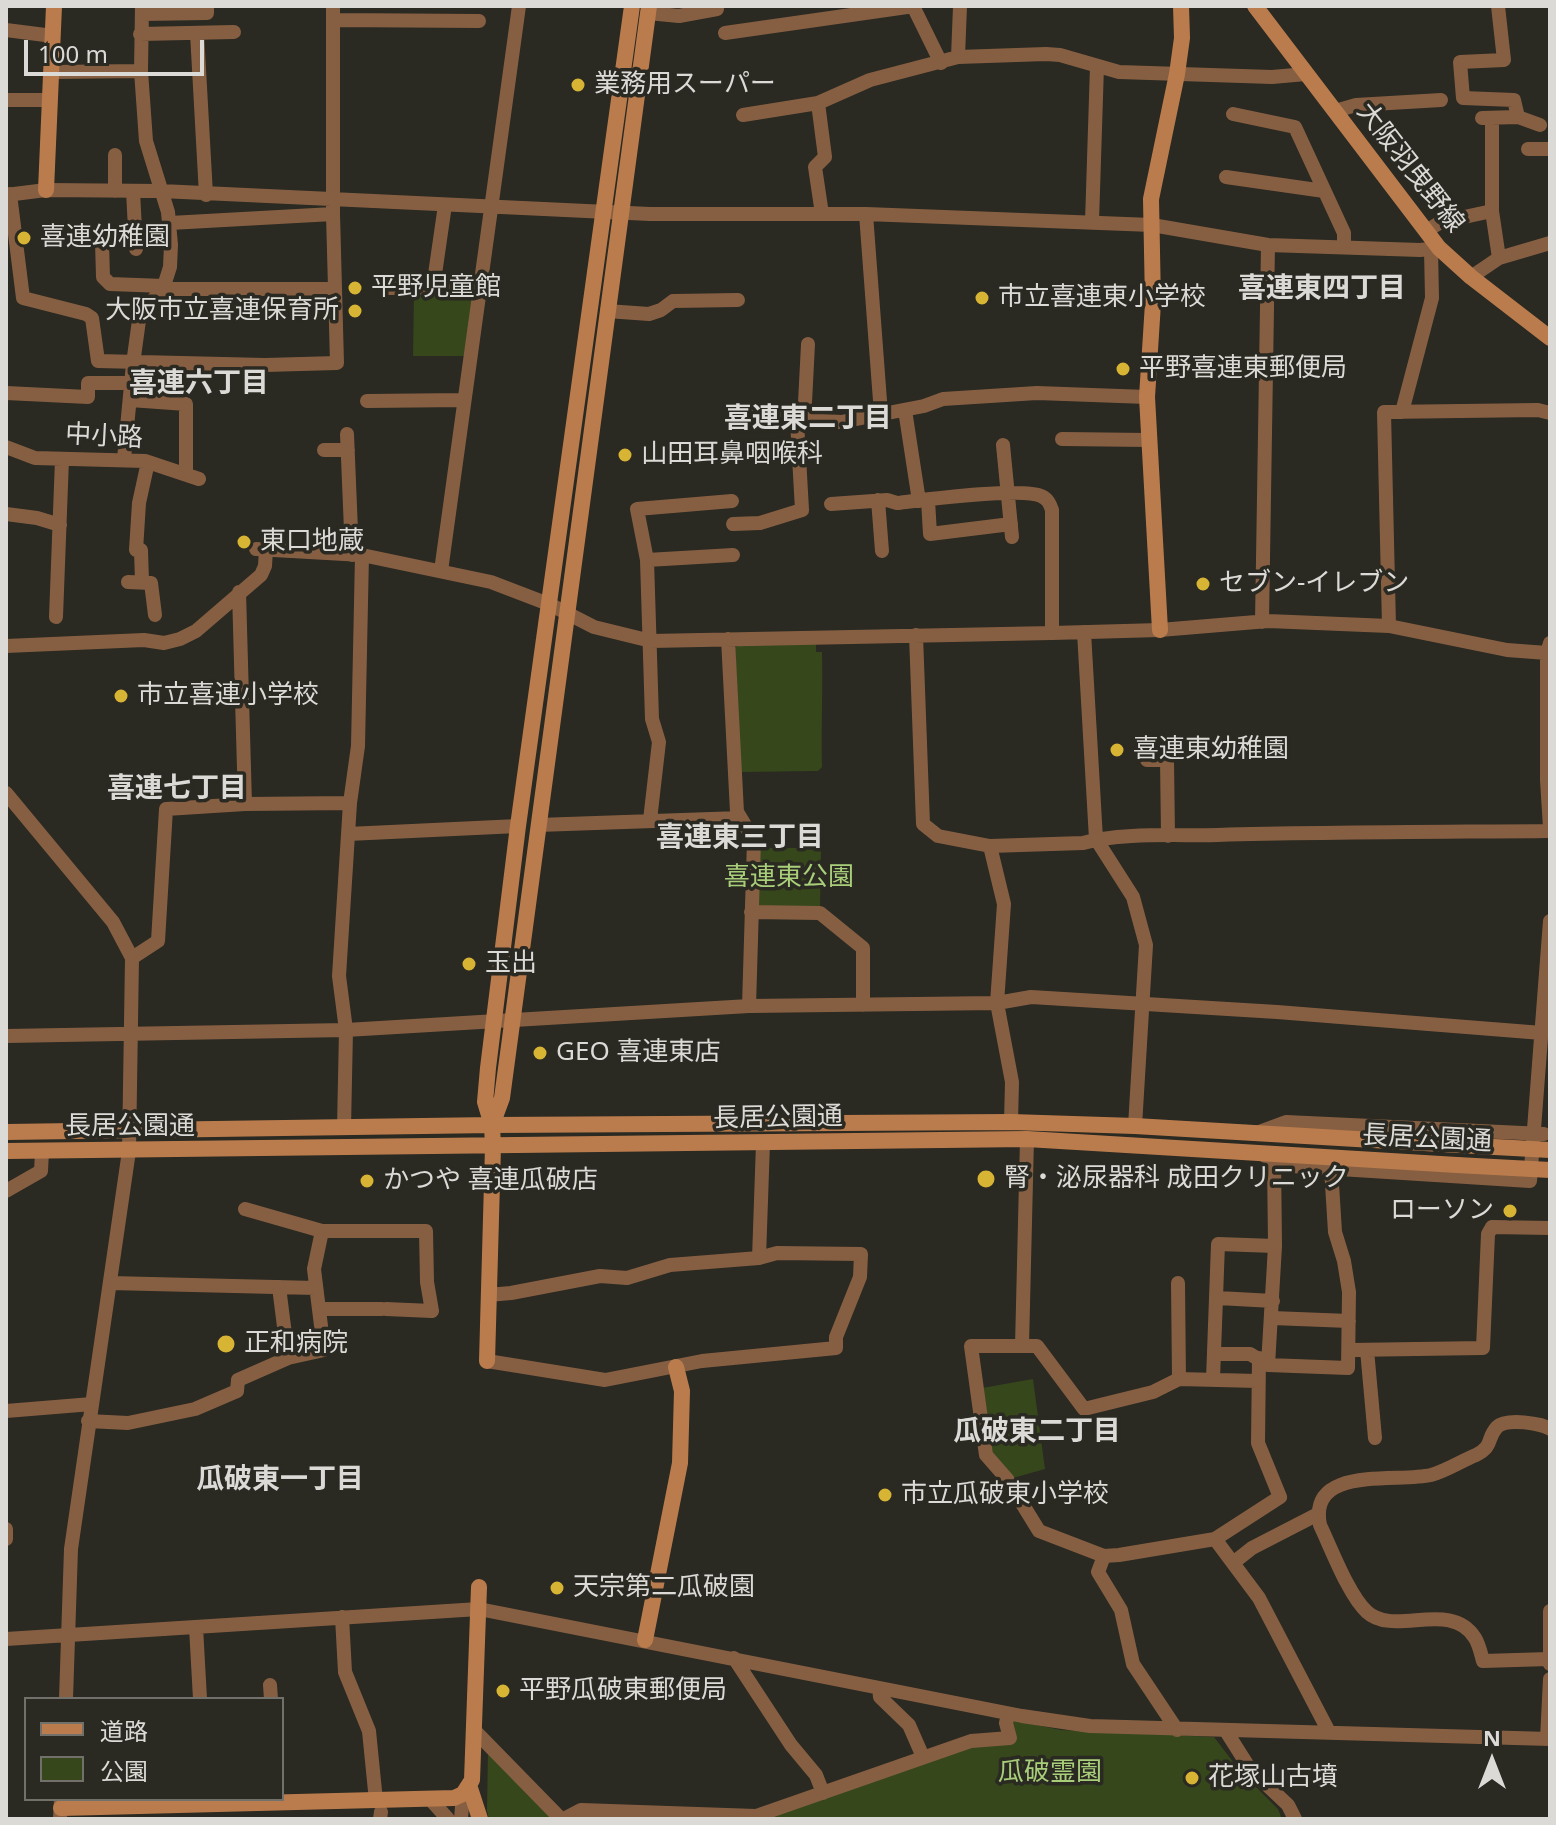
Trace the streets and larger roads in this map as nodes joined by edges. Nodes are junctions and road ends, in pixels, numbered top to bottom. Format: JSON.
{"nodes":[{"id":1,"x":54,"y":6,"type":"edge"},
{"id":2,"x":207,"y":6,"type":"edge"},
{"id":3,"x":369,"y":6,"type":"edge"},
{"id":4,"x":519,"y":6,"type":"edge"},
{"id":5,"x":914,"y":6,"type":"edge"},
{"id":6,"x":960,"y":6,"type":"edge"},
{"id":7,"x":1181,"y":6,"type":"edge"},
{"id":8,"x":1255,"y":6,"type":"edge"},
{"id":9,"x":1498,"y":6,"type":"edge"},
{"id":10,"x":643,"y":8,"type":"edge"},
{"id":11,"x":717,"y":9,"type":"dead end"},
{"id":12,"x":142,"y":10,"type":"edge"},
{"id":13,"x":334,"y":13,"type":"edge"},
{"id":14,"x":357,"y":21,"type":"junction"},
{"id":15,"x":479,"y":21,"type":"dead end"},
{"id":16,"x":6,"y":30,"type":"edge"},
{"id":17,"x":234,"y":32,"type":"dead end"},
{"id":18,"x":197,"y":33,"type":"junction"},
{"id":19,"x":725,"y":33,"type":"dead end"},
{"id":20,"x":140,"y":34,"type":"junction"},
{"id":21,"x":53,"y":36,"type":"junction"},
{"id":22,"x":958,"y":57,"type":"junction"},
{"id":23,"x":941,"y":63,"type":"junction"},
{"id":24,"x":1097,"y":66,"type":"junction"},
{"id":25,"x":141,"y":71,"type":"junction"},
{"id":26,"x":51,"y":72,"type":"junction"},
{"id":27,"x":1177,"y":74,"type":"junction"},
{"id":28,"x":1306,"y":74,"type":"junction"},
{"id":29,"x":6,"y":100,"type":"edge"},
{"id":30,"x":50,"y":100,"type":"junction"},
{"id":31,"x":1441,"y":100,"type":"dead end"},
{"id":32,"x":818,"y":103,"type":"junction"},
{"id":33,"x":1335,"y":111,"type":"junction"},
{"id":34,"x":1233,"y":114,"type":"dead end"},
{"id":35,"x":743,"y":115,"type":"dead end"},
{"id":36,"x":1518,"y":117,"type":"junction"},
{"id":37,"x":1540,"y":125,"type":"dead end"},
{"id":38,"x":1528,"y":149,"type":"dead end"},
{"id":39,"x":1550,"y":149,"type":"edge"},
{"id":40,"x":115,"y":155,"type":"dead end"},
{"id":41,"x":1226,"y":177,"type":"dead end"},
{"id":42,"x":46,"y":190,"type":"junction"},
{"id":43,"x":115,"y":191,"type":"junction"},
{"id":44,"x":133,"y":191,"type":"junction"},
{"id":45,"x":161,"y":191,"type":"junction"},
{"id":46,"x":1324,"y":191,"type":"junction"},
{"id":47,"x":8,"y":194,"type":"edge"},
{"id":48,"x":206,"y":195,"type":"junction"},
{"id":49,"x":445,"y":205,"type":"junction"},
{"id":50,"x":491,"y":206,"type":"junction"},
{"id":51,"x":333,"y":207,"type":"junction"},
{"id":52,"x":613,"y":211,"type":"junction"},
{"id":53,"x":1492,"y":211,"type":"junction"},
{"id":54,"x":822,"y":214,"type":"junction"},
{"id":55,"x":866,"y":214,"type":"junction"},
{"id":56,"x":1092,"y":222,"type":"junction"},
{"id":57,"x":170,"y":223,"type":"junction"},
{"id":58,"x":1152,"y":225,"type":"junction"},
{"id":59,"x":1426,"y":231,"type":"junction"},
{"id":60,"x":102,"y":242,"type":"dead end"},
{"id":61,"x":1550,"y":243,"type":"edge"},
{"id":62,"x":1268,"y":245,"type":"junction"},
{"id":63,"x":1344,"y":247,"type":"junction"},
{"id":64,"x":136,"y":249,"type":"dead end"},
{"id":65,"x":1435,"y":249,"type":"junction"},
{"id":66,"x":1499,"y":258,"type":"junction"},
{"id":67,"x":1471,"y":277,"type":"junction"},
{"id":68,"x":164,"y":287,"type":"junction"},
{"id":69,"x":389,"y":288,"type":"dead end"},
{"id":70,"x":433,"y":288,"type":"junction"},
{"id":71,"x":480,"y":288,"type":"junction"},
{"id":72,"x":335,"y":289,"type":"junction"},
{"id":73,"x":738,"y":300,"type":"dead end"},
{"id":74,"x":607,"y":311,"type":"junction"},
{"id":75,"x":1550,"y":338,"type":"edge"},
{"id":76,"x":808,"y":344,"type":"dead end"},
{"id":77,"x":133,"y":364,"type":"junction"},
{"id":78,"x":131,"y":383,"type":"junction"},
{"id":79,"x":6,"y":393,"type":"edge"},
{"id":80,"x":1147,"y":397,"type":"junction"},
{"id":81,"x":130,"y":400,"type":"junction"},
{"id":82,"x":464,"y":400,"type":"junction"},
{"id":83,"x":367,"y":401,"type":"dead end"},
{"id":84,"x":905,"y":410,"type":"junction"},
{"id":85,"x":1402,"y":412,"type":"junction"},
{"id":86,"x":1550,"y":413,"type":"edge"},
{"id":87,"x":881,"y":414,"type":"junction"},
{"id":88,"x":733,"y":416,"type":"dead end"},
{"id":89,"x":800,"y":421,"type":"junction"},
{"id":90,"x":347,"y":434,"type":"dead end"},
{"id":91,"x":1062,"y":439,"type":"dead end"},
{"id":92,"x":1149,"y":440,"type":"junction"},
{"id":93,"x":1003,"y":445,"type":"dead end"},
{"id":94,"x":6,"y":447,"type":"edge"},
{"id":95,"x":324,"y":450,"type":"dead end"},
{"id":96,"x":348,"y":450,"type":"junction"},
{"id":97,"x":62,"y":459,"type":"junction"},
{"id":98,"x":124,"y":459,"type":"junction"},
{"id":99,"x":148,"y":462,"type":"junction"},
{"id":100,"x":1008,"y":494,"type":"junction"},
{"id":101,"x":878,"y":500,"type":"junction"},
{"id":102,"x":732,"y":501,"type":"dead end"},
{"id":103,"x":923,"y":501,"type":"junction"},
{"id":104,"x":831,"y":504,"type":"dead end"},
{"id":105,"x":6,"y":514,"type":"edge"},
{"id":106,"x":733,"y":524,"type":"dead end"},
{"id":107,"x":60,"y":525,"type":"junction"},
{"id":108,"x":882,"y":551,"type":"dead end"},
{"id":109,"x":357,"y":555,"type":"junction"},
{"id":110,"x":733,"y":555,"type":"dead end"},
{"id":111,"x":647,"y":560,"type":"junction"},
{"id":112,"x":441,"y":571,"type":"junction"},
{"id":113,"x":239,"y":592,"type":"junction"},
{"id":114,"x":558,"y":609,"type":"junction"},
{"id":115,"x":155,"y":615,"type":"dead end"},
{"id":116,"x":56,"y":617,"type":"dead end"},
{"id":117,"x":1262,"y":622,"type":"junction"},
{"id":118,"x":1389,"y":626,"type":"junction"},
{"id":119,"x":1160,"y":630,"type":"junction"},
{"id":120,"x":1084,"y":632,"type":"junction"},
{"id":121,"x":1052,"y":633,"type":"junction"},
{"id":122,"x":916,"y":635,"type":"junction"},
{"id":123,"x":728,"y":639,"type":"junction"},
{"id":124,"x":651,"y":641,"type":"junction"},
{"id":125,"x":6,"y":646,"type":"edge"},
{"id":126,"x":1549,"y":648,"type":"edge"},
{"id":127,"x":1147,"y":760,"type":"dead end"},
{"id":128,"x":6,"y":793,"type":"edge"},
{"id":129,"x":350,"y":803,"type":"junction"},
{"id":130,"x":245,"y":804,"type":"junction"},
{"id":131,"x":740,"y":818,"type":"junction"},
{"id":132,"x":650,"y":820,"type":"junction"},
{"id":133,"x":538,"y":825,"type":"junction"},
{"id":134,"x":518,"y":826,"type":"junction"},
{"id":135,"x":1550,"y":830,"type":"edge"},
{"id":136,"x":348,"y":834,"type":"junction"},
{"id":137,"x":1168,"y":836,"type":"junction"},
{"id":138,"x":1096,"y":839,"type":"junction"},
{"id":139,"x":990,"y":846,"type":"junction"},
{"id":140,"x":751,"y":912,"type":"junction"},
{"id":141,"x":1550,"y":921,"type":"edge"},
{"id":142,"x":132,"y":958,"type":"junction"},
{"id":143,"x":997,"y":1003,"type":"junction"},
{"id":144,"x":863,"y":1005,"type":"junction"},
{"id":145,"x":1141,"y":1005,"type":"junction"},
{"id":146,"x":749,"y":1006,"type":"junction"},
{"id":147,"x":511,"y":1021,"type":"junction"},
{"id":148,"x":494,"y":1022,"type":"junction"},
{"id":149,"x":346,"y":1030,"type":"junction"},
{"id":150,"x":1542,"y":1033,"type":"junction"},
{"id":151,"x":130,"y":1034,"type":"junction"},
{"id":152,"x":6,"y":1036,"type":"edge"},
{"id":153,"x":1011,"y":1122,"type":"junction"},
{"id":154,"x":492,"y":1125,"type":"junction"},
{"id":155,"x":1135,"y":1126,"type":"junction"},
{"id":156,"x":344,"y":1128,"type":"junction"},
{"id":157,"x":130,"y":1131,"type":"junction"},
{"id":158,"x":6,"y":1132,"type":"edge"},
{"id":159,"x":1256,"y":1133,"type":"junction"},
{"id":160,"x":1538,"y":1133,"type":"junction"},
{"id":161,"x":1027,"y":1139,"type":"junction"},
{"id":162,"x":763,"y":1143,"type":"junction"},
{"id":163,"x":493,"y":1147,"type":"junction"},
{"id":164,"x":1550,"y":1150,"type":"edge"},
{"id":165,"x":6,"y":1151,"type":"edge"},
{"id":166,"x":129,"y":1151,"type":"junction"},
{"id":167,"x":42,"y":1152,"type":"junction"},
{"id":168,"x":1253,"y":1152,"type":"junction"},
{"id":169,"x":1274,"y":1159,"type":"junction"},
{"id":170,"x":1331,"y":1168,"type":"junction"},
{"id":171,"x":1550,"y":1170,"type":"edge"},
{"id":172,"x":6,"y":1191,"type":"edge"},
{"id":173,"x":245,"y":1209,"type":"dead end"},
{"id":174,"x":1550,"y":1228,"type":"edge"},
{"id":175,"x":322,"y":1231,"type":"junction"},
{"id":176,"x":1275,"y":1246,"type":"junction"},
{"id":177,"x":759,"y":1258,"type":"junction"},
{"id":178,"x":110,"y":1283,"type":"junction"},
{"id":179,"x":1178,"y":1283,"type":"dead end"},
{"id":180,"x":279,"y":1287,"type":"junction"},
{"id":181,"x":316,"y":1288,"type":"junction"},
{"id":182,"x":488,"y":1295,"type":"junction"},
{"id":183,"x":1218,"y":1298,"type":"junction"},
{"id":184,"x":1273,"y":1301,"type":"junction"},
{"id":185,"x":319,"y":1309,"type":"junction"},
{"id":186,"x":1272,"y":1318,"type":"junction"},
{"id":187,"x":1349,"y":1321,"type":"junction"},
{"id":188,"x":1022,"y":1346,"type":"junction"},
{"id":189,"x":1350,"y":1350,"type":"junction"},
{"id":190,"x":1367,"y":1350,"type":"junction"},
{"id":191,"x":1214,"y":1354,"type":"junction"},
{"id":192,"x":288,"y":1358,"type":"junction"},
{"id":193,"x":487,"y":1361,"type":"joint"},
{"id":194,"x":1264,"y":1362,"type":"junction"},
{"id":195,"x":676,"y":1367,"type":"junction"},
{"id":196,"x":1179,"y":1379,"type":"junction"},
{"id":197,"x":1213,"y":1379,"type":"junction"},
{"id":198,"x":1257,"y":1381,"type":"junction"},
{"id":199,"x":92,"y":1404,"type":"junction"},
{"id":200,"x":6,"y":1411,"type":"edge"},
{"id":201,"x":88,"y":1421,"type":"junction"},
{"id":202,"x":1550,"y":1429,"type":"edge"},
{"id":203,"x":1375,"y":1438,"type":"dead end"},
{"id":204,"x":1318,"y":1514,"type":"junction"},
{"id":205,"x":6,"y":1529,"type":"edge"},
{"id":206,"x":6,"y":1539,"type":"edge"},
{"id":207,"x":1215,"y":1539,"type":"junction"},
{"id":208,"x":1104,"y":1556,"type":"junction"},
{"id":209,"x":1233,"y":1563,"type":"junction"},
{"id":210,"x":479,"y":1587,"type":"dead end"},
{"id":211,"x":479,"y":1609,"type":"junction"},
{"id":212,"x":1550,"y":1611,"type":"edge"},
{"id":213,"x":342,"y":1617,"type":"junction"},
{"id":214,"x":196,"y":1627,"type":"junction"},
{"id":215,"x":67,"y":1636,"type":"junction"},
{"id":216,"x":6,"y":1639,"type":"edge"},
{"id":217,"x":645,"y":1640,"type":"junction"},
{"id":218,"x":734,"y":1658,"type":"junction"},
{"id":219,"x":1550,"y":1661,"type":"edge"},
{"id":220,"x":1550,"y":1679,"type":"edge"},
{"id":221,"x":879,"y":1688,"type":"junction"},
{"id":222,"x":66,"y":1697,"type":"edge"},
{"id":223,"x":200,"y":1697,"type":"edge"},
{"id":224,"x":1008,"y":1714,"type":"junction"},
{"id":225,"x":474,"y":1730,"type":"junction"},
{"id":226,"x":1177,"y":1730,"type":"junction"},
{"id":227,"x":1226,"y":1731,"type":"junction"},
{"id":228,"x":1329,"y":1732,"type":"junction"},
{"id":229,"x":1548,"y":1739,"type":"edge"},
{"id":230,"x":923,"y":1757,"type":"junction"},
{"id":231,"x":466,"y":1790,"type":"junction"},
{"id":232,"x":823,"y":1793,"type":"junction"},
{"id":233,"x":430,"y":1799,"type":"junction"},
{"id":234,"x":279,"y":1801,"type":"edge"},
{"id":235,"x":195,"y":1802,"type":"edge"},
{"id":236,"x":60,"y":1809,"type":"edge"},
{"id":237,"x":379,"y":1811,"type":"edge"},
{"id":238,"x":448,"y":1819,"type":"edge"},
{"id":239,"x":461,"y":1819,"type":"edge"},
{"id":240,"x":480,"y":1819,"type":"edge"},
{"id":241,"x":562,"y":1819,"type":"edge"},
{"id":242,"x":1295,"y":1819,"type":"edge"}],
"edges":[{"from":1,"to":21,"type":"street"},
{"from":2,"to":12,"type":"street"},
{"from":3,"to":14,"type":"street"},
{"from":4,"to":50,"type":"street"},
{"from":5,"to":19,"type":"street"},
{"from":5,"to":23,"type":"street"},
{"from":6,"to":22,"type":"street"},
{"from":7,"to":27,"type":"street"},
{"from":8,"to":28,"type":"street","name":"大阪羽曳野線"},
{"from":9,"to":36,"type":"street"},
{"from":10,"to":11,"type":"street"},
{"from":10,"to":52,"type":"street"},
{"from":12,"to":20,"type":"street"},
{"from":13,"to":14,"type":"street"},
{"from":13,"to":51,"type":"street"},
{"from":14,"to":15,"type":"street"},
{"from":16,"to":21,"type":"street"},
{"from":17,"to":18,"type":"street"},
{"from":18,"to":20,"type":"street"},
{"from":18,"to":48,"type":"street"},
{"from":20,"to":25,"type":"street"},
{"from":21,"to":26,"type":"street"},
{"from":22,"to":23,"type":"street"},
{"from":22,"to":24,"type":"street"},
{"from":23,"to":32,"type":"street"},
{"from":24,"to":27,"type":"street"},
{"from":24,"to":56,"type":"street"},
{"from":25,"to":26,"type":"street"},
{"from":25,"to":45,"type":"street"},
{"from":26,"to":30,"type":"street"},
{"from":27,"to":28,"type":"street"},
{"from":27,"to":58,"type":"street"},
{"from":28,"to":33,"type":"street","name":"大阪羽曳野線"},
{"from":29,"to":30,"type":"street"},
{"from":30,"to":42,"type":"street"},
{"from":31,"to":33,"type":"street"},
{"from":32,"to":35,"type":"street"},
{"from":32,"to":54,"type":"street"},
{"from":33,"to":59,"type":"street","name":"大阪羽曳野線"},
{"from":34,"to":46,"type":"street"},
{"from":36,"to":37,"type":"street"},
{"from":36,"to":53,"type":"street"},
{"from":38,"to":39,"type":"street"},
{"from":40,"to":43,"type":"street"},
{"from":41,"to":46,"type":"street"},
{"from":42,"to":43,"type":"street"},
{"from":42,"to":47,"type":"street"},
{"from":43,"to":44,"type":"street"},
{"from":44,"to":45,"type":"street"},
{"from":44,"to":64,"type":"street"},
{"from":45,"to":48,"type":"street"},
{"from":45,"to":57,"type":"street"},
{"from":46,"to":63,"type":"street"},
{"from":47,"to":77,"type":"street"},
{"from":48,"to":51,"type":"street"},
{"from":49,"to":50,"type":"street"},
{"from":49,"to":51,"type":"street"},
{"from":49,"to":70,"type":"street"},
{"from":50,"to":52,"type":"street"},
{"from":50,"to":71,"type":"street"},
{"from":51,"to":57,"type":"street"},
{"from":51,"to":72,"type":"street"},
{"from":52,"to":54,"type":"street"},
{"from":52,"to":74,"type":"street"},
{"from":52,"to":114,"type":"street"},
{"from":53,"to":59,"type":"street"},
{"from":53,"to":66,"type":"street"},
{"from":54,"to":55,"type":"street"},
{"from":55,"to":56,"type":"street"},
{"from":55,"to":87,"type":"street"},
{"from":56,"to":58,"type":"street"},
{"from":57,"to":68,"type":"street"},
{"from":58,"to":62,"type":"street"},
{"from":58,"to":80,"type":"street"},
{"from":59,"to":65,"type":"street","name":"大阪羽曳野線"},
{"from":60,"to":68,"type":"street"},
{"from":61,"to":66,"type":"street"},
{"from":62,"to":63,"type":"street"},
{"from":62,"to":117,"type":"street"},
{"from":63,"to":65,"type":"street"},
{"from":65,"to":67,"type":"street","name":"大阪羽曳野線"},
{"from":65,"to":85,"type":"street"},
{"from":66,"to":67,"type":"street"},
{"from":67,"to":75,"type":"street","name":"大阪羽曳野線"},
{"from":68,"to":72,"type":"street"},
{"from":68,"to":77,"type":"street"},
{"from":69,"to":70,"type":"street"},
{"from":70,"to":71,"type":"street"},
{"from":71,"to":82,"type":"street"},
{"from":72,"to":77,"type":"street"},
{"from":73,"to":74,"type":"street"},
{"from":74,"to":114,"type":"street"},
{"from":76,"to":89,"type":"street"},
{"from":77,"to":78,"type":"street"},
{"from":78,"to":79,"type":"street"},
{"from":78,"to":81,"type":"street"},
{"from":80,"to":84,"type":"street"},
{"from":80,"to":92,"type":"street"},
{"from":81,"to":98,"type":"street"},
{"from":81,"to":99,"type":"street","name":"中小路"},
{"from":82,"to":83,"type":"street"},
{"from":82,"to":112,"type":"street"},
{"from":84,"to":87,"type":"street"},
{"from":84,"to":103,"type":"street"},
{"from":85,"to":86,"type":"street"},
{"from":85,"to":118,"type":"street"},
{"from":87,"to":89,"type":"street"},
{"from":88,"to":89,"type":"street"},
{"from":89,"to":106,"type":"street"},
{"from":90,"to":96,"type":"street"},
{"from":91,"to":92,"type":"street"},
{"from":92,"to":119,"type":"street"},
{"from":93,"to":100,"type":"street"},
{"from":94,"to":97,"type":"street","name":"中小路"},
{"from":95,"to":96,"type":"street"},
{"from":96,"to":109,"type":"street"},
{"from":97,"to":98,"type":"street","name":"中小路"},
{"from":97,"to":107,"type":"street"},
{"from":98,"to":99,"type":"street","name":"中小路"},
{"from":99,"to":115,"type":"street"},
{"from":100,"to":103,"type":"street"},
{"from":100,"to":103,"type":"street"},
{"from":100,"to":121,"type":"street"},
{"from":101,"to":103,"type":"street"},
{"from":101,"to":104,"type":"street"},
{"from":101,"to":108,"type":"street"},
{"from":102,"to":111,"type":"street"},
{"from":105,"to":107,"type":"street"},
{"from":107,"to":116,"type":"street"},
{"from":109,"to":112,"type":"street"},
{"from":109,"to":113,"type":"street"},
{"from":109,"to":129,"type":"street"},
{"from":110,"to":111,"type":"street"},
{"from":111,"to":124,"type":"street"},
{"from":112,"to":114,"type":"street"},
{"from":113,"to":125,"type":"street"},
{"from":113,"to":130,"type":"street"},
{"from":114,"to":124,"type":"street"},
{"from":114,"to":133,"type":"street"},
{"from":114,"to":134,"type":"street"},
{"from":117,"to":118,"type":"street"},
{"from":117,"to":119,"type":"street"},
{"from":118,"to":126,"type":"street"},
{"from":119,"to":120,"type":"street"},
{"from":120,"to":121,"type":"street"},
{"from":120,"to":138,"type":"street"},
{"from":121,"to":122,"type":"street"},
{"from":122,"to":123,"type":"street"},
{"from":122,"to":139,"type":"street"},
{"from":123,"to":124,"type":"street"},
{"from":123,"to":131,"type":"street"},
{"from":124,"to":132,"type":"street"},
{"from":126,"to":135,"type":"street"},
{"from":127,"to":137,"type":"street"},
{"from":128,"to":142,"type":"street"},
{"from":129,"to":130,"type":"street"},
{"from":129,"to":136,"type":"street"},
{"from":130,"to":142,"type":"street"},
{"from":131,"to":132,"type":"street"},
{"from":131,"to":140,"type":"street"},
{"from":132,"to":133,"type":"street"},
{"from":133,"to":147,"type":"street"},
{"from":134,"to":136,"type":"street"},
{"from":134,"to":148,"type":"street"},
{"from":135,"to":137,"type":"street"},
{"from":136,"to":149,"type":"street"},
{"from":137,"to":138,"type":"street"},
{"from":138,"to":139,"type":"street"},
{"from":138,"to":145,"type":"street"},
{"from":139,"to":143,"type":"street"},
{"from":140,"to":144,"type":"street"},
{"from":140,"to":146,"type":"street"},
{"from":141,"to":150,"type":"street"},
{"from":142,"to":151,"type":"street"},
{"from":143,"to":144,"type":"street"},
{"from":143,"to":145,"type":"street"},
{"from":143,"to":153,"type":"street"},
{"from":144,"to":146,"type":"street"},
{"from":145,"to":150,"type":"street"},
{"from":145,"to":155,"type":"street"},
{"from":146,"to":147,"type":"street"},
{"from":147,"to":148,"type":"street"},
{"from":147,"to":154,"type":"street"},
{"from":148,"to":149,"type":"street"},
{"from":148,"to":154,"type":"street"},
{"from":149,"to":151,"type":"street"},
{"from":149,"to":156,"type":"street"},
{"from":150,"to":160,"type":"street"},
{"from":151,"to":152,"type":"street"},
{"from":151,"to":157,"type":"street"},
{"from":153,"to":154,"type":"street","name":"長居公園通"},
{"from":153,"to":155,"type":"street","name":"長居公園通"},
{"from":154,"to":156,"type":"street","name":"長居公園通"},
{"from":154,"to":163,"type":"street"},
{"from":155,"to":159,"type":"street","name":"長居公園通"},
{"from":156,"to":157,"type":"street","name":"長居公園通"},
{"from":157,"to":158,"type":"street","name":"長居公園通"},
{"from":157,"to":166,"type":"street"},
{"from":159,"to":160,"type":"street"},
{"from":159,"to":164,"type":"street","name":"長居公園通","bridge":true},
{"from":160,"to":170,"type":"street"},
{"from":161,"to":162,"type":"street","name":"長居公園通"},
{"from":161,"to":168,"type":"street","name":"長居公園通"},
{"from":161,"to":188,"type":"street"},
{"from":162,"to":163,"type":"street","name":"長居公園通"},
{"from":162,"to":177,"type":"street"},
{"from":163,"to":166,"type":"street","name":"長居公園通"},
{"from":163,"to":182,"type":"street"},
{"from":165,"to":167,"type":"street","name":"長居公園通"},
{"from":166,"to":167,"type":"street","name":"長居公園通"},
{"from":166,"to":178,"type":"street"},
{"from":167,"to":172,"type":"street"},
{"from":168,"to":169,"type":"street"},
{"from":168,"to":171,"type":"street","name":"長居公園通","bridge":true},
{"from":169,"to":170,"type":"street"},
{"from":169,"to":176,"type":"street"},
{"from":170,"to":187,"type":"street"},
{"from":173,"to":175,"type":"street"},
{"from":174,"to":190,"type":"street"},
{"from":175,"to":181,"type":"street"},
{"from":175,"to":185,"type":"street"},
{"from":176,"to":183,"type":"street"},
{"from":176,"to":184,"type":"street"},
{"from":177,"to":182,"type":"street"},
{"from":177,"to":195,"type":"street"},
{"from":178,"to":180,"type":"street"},
{"from":178,"to":199,"type":"street"},
{"from":179,"to":196,"type":"street"},
{"from":180,"to":181,"type":"street"},
{"from":180,"to":192,"type":"street"},
{"from":181,"to":185,"type":"street"},
{"from":182,"to":193,"type":"street"},
{"from":183,"to":184,"type":"street"},
{"from":183,"to":191,"type":"street"},
{"from":184,"to":186,"type":"street"},
{"from":185,"to":192,"type":"street"},
{"from":186,"to":187,"type":"street"},
{"from":186,"to":194,"type":"street"},
{"from":187,"to":189,"type":"street"},
{"from":188,"to":196,"type":"street"},
{"from":188,"to":208,"type":"street"},
{"from":189,"to":190,"type":"street"},
{"from":189,"to":194,"type":"street"},
{"from":190,"to":203,"type":"street"},
{"from":191,"to":194,"type":"street"},
{"from":191,"to":197,"type":"street"},
{"from":192,"to":201,"type":"street"},
{"from":193,"to":195,"type":"street"},
{"from":194,"to":198,"type":"street"},
{"from":195,"to":217,"type":"street"},
{"from":196,"to":197,"type":"street"},
{"from":197,"to":198,"type":"street"},
{"from":198,"to":207,"type":"street"},
{"from":199,"to":200,"type":"street"},
{"from":199,"to":201,"type":"street"},
{"from":201,"to":215,"type":"street"},
{"from":202,"to":204,"type":"street"},
{"from":204,"to":209,"type":"street"},
{"from":204,"to":219,"type":"street"},
{"from":205,"to":206,"type":"street"},
{"from":207,"to":208,"type":"street"},
{"from":207,"to":209,"type":"street"},
{"from":208,"to":226,"type":"street"},
{"from":209,"to":228,"type":"street"},
{"from":210,"to":211,"type":"street"},
{"from":211,"to":213,"type":"street"},
{"from":211,"to":217,"type":"street"},
{"from":211,"to":225,"type":"street"},
{"from":212,"to":219,"type":"street"},
{"from":213,"to":214,"type":"street"},
{"from":213,"to":237,"type":"street"},
{"from":214,"to":215,"type":"street"},
{"from":214,"to":223,"type":"street"},
{"from":215,"to":216,"type":"street"},
{"from":215,"to":222,"type":"street"},
{"from":217,"to":218,"type":"street"},
{"from":218,"to":221,"type":"street"},
{"from":218,"to":232,"type":"street"},
{"from":220,"to":229,"type":"street"},
{"from":221,"to":224,"type":"street"},
{"from":221,"to":230,"type":"street"},
{"from":224,"to":226,"type":"street"},
{"from":224,"to":230,"type":"street"},
{"from":225,"to":231,"type":"street"},
{"from":225,"to":241,"type":"street"},
{"from":226,"to":227,"type":"street"},
{"from":227,"to":228,"type":"street"},
{"from":227,"to":242,"type":"street"},
{"from":228,"to":229,"type":"street"},
{"from":230,"to":232,"type":"street"},
{"from":231,"to":233,"type":"street"},
{"from":231,"to":239,"type":"street"},
{"from":231,"to":240,"type":"street"},
{"from":232,"to":241,"type":"street"},
{"from":233,"to":237,"type":"street"},
{"from":233,"to":238,"type":"street"},
{"from":234,"to":235,"type":"street"},
{"from":234,"to":237,"type":"street"},
{"from":235,"to":236,"type":"street"}]}
